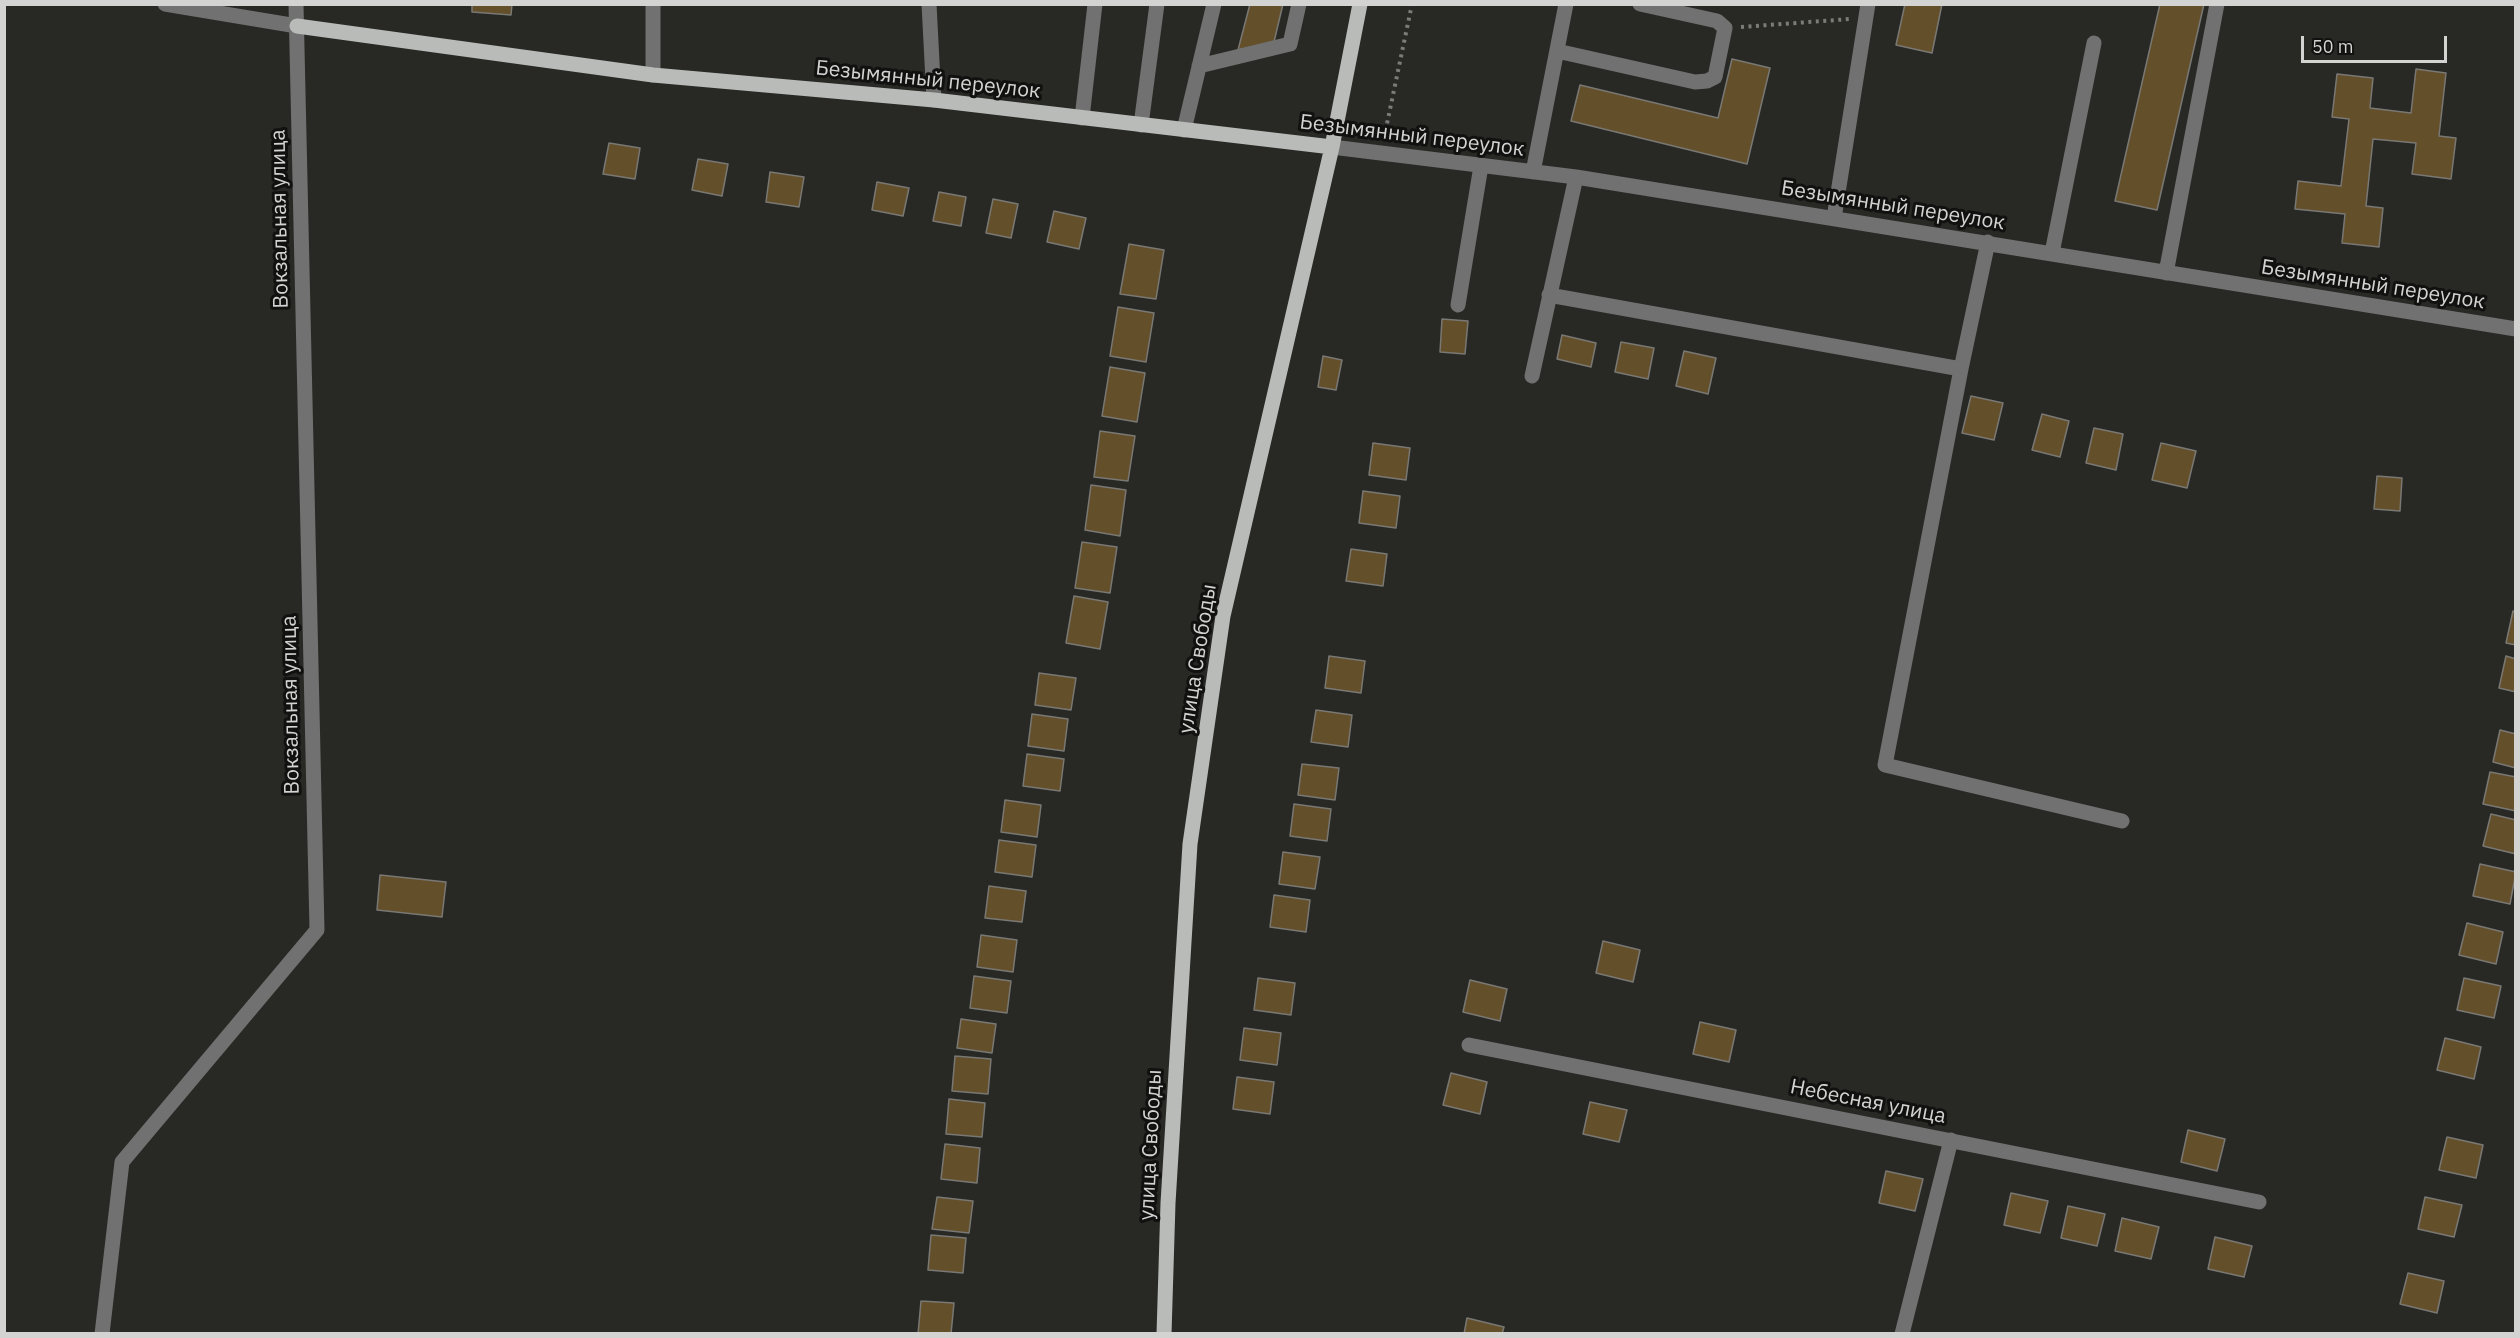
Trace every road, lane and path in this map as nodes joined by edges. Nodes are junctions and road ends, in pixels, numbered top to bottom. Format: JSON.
{"nodes":[{"id":1,"x":165,"y":4,"type":"edge"},
{"id":2,"x":296,"y":4,"type":"edge"},
{"id":3,"x":653,"y":4,"type":"edge"},
{"id":4,"x":929,"y":4,"type":"edge"},
{"id":5,"x":1095,"y":4,"type":"edge"},
{"id":6,"x":1157,"y":4,"type":"edge"},
{"id":7,"x":1214,"y":4,"type":"edge"},
{"id":8,"x":1299,"y":4,"type":"edge"},
{"id":9,"x":1360,"y":4,"type":"edge"},
{"id":10,"x":1412,"y":4,"type":"edge"},
{"id":11,"x":1566,"y":4,"type":"edge"},
{"id":12,"x":1640,"y":4,"type":"edge"},
{"id":13,"x":2217,"y":4,"type":"edge"},
{"id":14,"x":1867,"y":11,"type":"edge"},
{"id":15,"x":297,"y":26,"type":"junction"},
{"id":16,"x":1725,"y":28,"type":"junction"},
{"id":17,"x":2094,"y":43,"type":"dead end"},
{"id":18,"x":1557,"y":51,"type":"junction"},
{"id":19,"x":1199,"y":66,"type":"junction"},
{"id":20,"x":653,"y":75,"type":"junction"},
{"id":21,"x":934,"y":100,"type":"junction"},
{"id":22,"x":1082,"y":118,"type":"junction"},
{"id":23,"x":1141,"y":124,"type":"junction"},
{"id":24,"x":1184,"y":130,"type":"junction"},
{"id":25,"x":1332,"y":147,"type":"junction"},
{"id":26,"x":1381,"y":153,"type":"junction"},
{"id":27,"x":1481,"y":166,"type":"junction"},
{"id":28,"x":1533,"y":172,"type":"junction"},
{"id":29,"x":1576,"y":177,"type":"junction"},
{"id":30,"x":1834,"y":218,"type":"junction"},
{"id":31,"x":1988,"y":242,"type":"junction"},
{"id":32,"x":2052,"y":253,"type":"junction"},
{"id":33,"x":2166,"y":273,"type":"junction"},
{"id":34,"x":1549,"y":295,"type":"junction"},
{"id":35,"x":1458,"y":305,"type":"dead end"},
{"id":36,"x":2516,"y":329,"type":"edge"},
{"id":37,"x":1960,"y":369,"type":"junction"},
{"id":38,"x":1532,"y":376,"type":"dead end"},
{"id":39,"x":2122,"y":821,"type":"dead end"},
{"id":40,"x":1469,"y":1045,"type":"dead end"},
{"id":41,"x":1951,"y":1140,"type":"junction"},
{"id":42,"x":2259,"y":1202,"type":"dead end"},
{"id":43,"x":102,"y":1334,"type":"edge"},
{"id":44,"x":1164,"y":1334,"type":"edge"},
{"id":45,"x":1902,"y":1334,"type":"edge"}],
"edges":[{"from":1,"to":15,"type":"street"},
{"from":2,"to":15,"type":"street","name":"Вокзальная улица"},
{"from":3,"to":20,"type":"street"},
{"from":4,"to":21,"type":"street"},
{"from":5,"to":22,"type":"street"},
{"from":6,"to":23,"type":"street"},
{"from":7,"to":19,"type":"street"},
{"from":8,"to":19,"type":"street"},
{"from":9,"to":25,"type":"main road","name":"улица Свободы"},
{"from":10,"to":26,"type":"path"},
{"from":11,"to":18,"type":"street"},
{"from":12,"to":16,"type":"street"},
{"from":13,"to":33,"type":"street"},
{"from":14,"to":16,"type":"path"},
{"from":14,"to":30,"type":"street"},
{"from":15,"to":20,"type":"main road","name":"Безымянный переулок"},
{"from":15,"to":43,"type":"street","name":"Вокзальная улица"},
{"from":16,"to":18,"type":"street"},
{"from":17,"to":32,"type":"street"},
{"from":18,"to":28,"type":"street"},
{"from":19,"to":24,"type":"street"},
{"from":20,"to":21,"type":"main road","name":"Безымянный переулок"},
{"from":21,"to":22,"type":"main road","name":"Безымянный переулок"},
{"from":22,"to":23,"type":"main road","name":"Безымянный переулок"},
{"from":23,"to":24,"type":"main road","name":"Безымянный переулок"},
{"from":24,"to":25,"type":"main road","name":"Безымянный переулок"},
{"from":25,"to":26,"type":"street","name":"Безымянный переулок"},
{"from":25,"to":44,"type":"main road","name":"улица Свободы"},
{"from":26,"to":27,"type":"street","name":"Безымянный переулок"},
{"from":27,"to":28,"type":"street","name":"Безымянный переулок"},
{"from":27,"to":35,"type":"street"},
{"from":28,"to":29,"type":"street","name":"Безымянный переулок"},
{"from":29,"to":30,"type":"street","name":"Безымянный переулок"},
{"from":29,"to":34,"type":"street"},
{"from":30,"to":31,"type":"street","name":"Безымянный переулок"},
{"from":31,"to":32,"type":"street","name":"Безымянный переулок"},
{"from":31,"to":37,"type":"street"},
{"from":32,"to":33,"type":"street","name":"Безымянный переулок"},
{"from":33,"to":36,"type":"street","name":"Безымянный переулок"},
{"from":34,"to":37,"type":"street"},
{"from":34,"to":38,"type":"street"},
{"from":37,"to":39,"type":"street"},
{"from":40,"to":41,"type":"street","name":"Небесная улица"},
{"from":41,"to":42,"type":"street","name":"Небесная улица"},
{"from":41,"to":45,"type":"street"}]}
